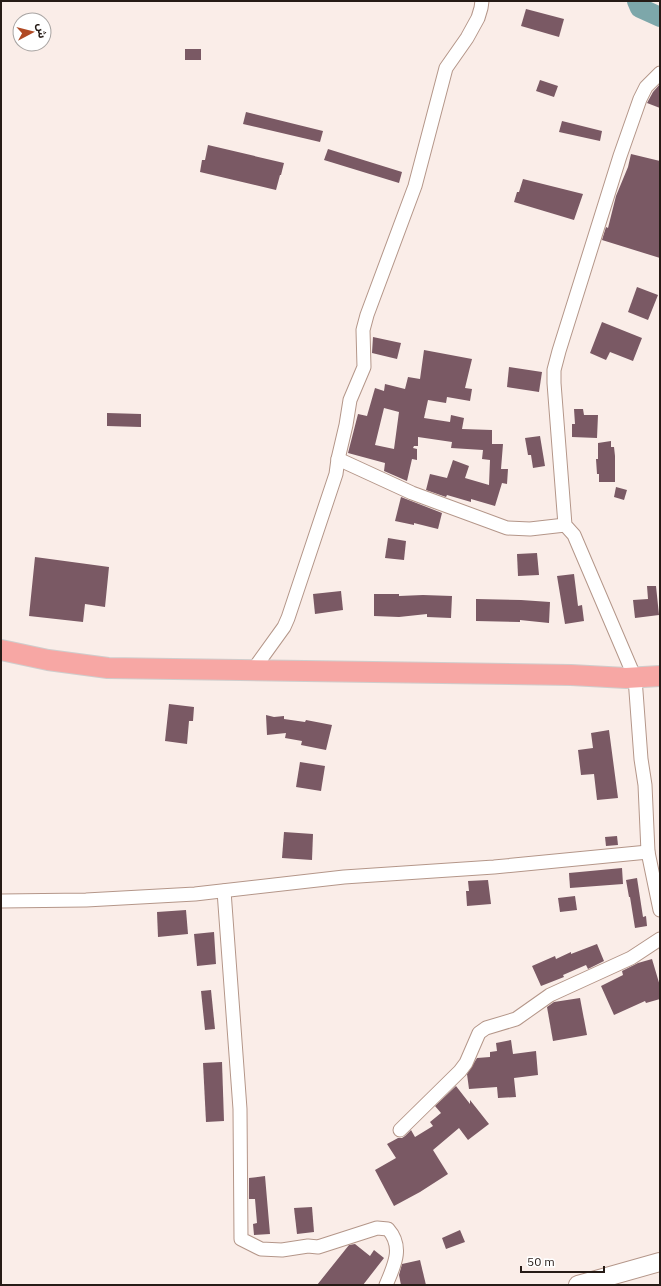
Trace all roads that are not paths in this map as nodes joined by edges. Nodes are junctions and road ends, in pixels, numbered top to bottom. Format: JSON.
{"nodes":[{"id":1,"x":482,"y":1,"type":"edge"},
{"id":2,"x":660,"y":73,"type":"edge"},
{"id":3,"x":338,"y":459,"type":"junction"},
{"id":4,"x":565,"y":525,"type":"junction"},
{"id":5,"x":1,"y":650,"type":"edge"},
{"id":6,"x":1,"y":658,"type":"edge"},
{"id":7,"x":48,"y":660,"type":"junction"},
{"id":8,"x":252,"y":670,"type":"junction"},
{"id":9,"x":660,"y":676,"type":"edge"},
{"id":10,"x":635,"y":678,"type":"junction"},
{"id":11,"x":648,"y":852,"type":"junction"},
{"id":12,"x":224,"y":891,"type":"junction"},
{"id":13,"x":1,"y":902,"type":"edge"},
{"id":14,"x":660,"y":910,"type":"edge"},
{"id":15,"x":660,"y":939,"type":"edge"},
{"id":16,"x":400,"y":1130,"type":"dead end"},
{"id":17,"x":660,"y":1262,"type":"edge"},
{"id":18,"x":386,"y":1285,"type":"edge"},
{"id":19,"x":578,"y":1285,"type":"edge"}],
"edges":[{"from":1,"to":3,"type":"street"},
{"from":2,"to":4,"type":"street"},
{"from":3,"to":4,"type":"street"},
{"from":3,"to":8,"type":"street"},
{"from":4,"to":10,"type":"street"},
{"from":5,"to":7,"type":"main road"},
{"from":6,"to":7,"type":"main road"},
{"from":7,"to":8,"type":"main road"},
{"from":8,"to":10,"type":"main road"},
{"from":9,"to":10,"type":"main road"},
{"from":10,"to":11,"type":"street"},
{"from":11,"to":12,"type":"street"},
{"from":11,"to":14,"type":"street"},
{"from":12,"to":13,"type":"street"},
{"from":12,"to":18,"type":"street"},
{"from":15,"to":16,"type":"street"},
{"from":17,"to":19,"type":"main road"}]}
